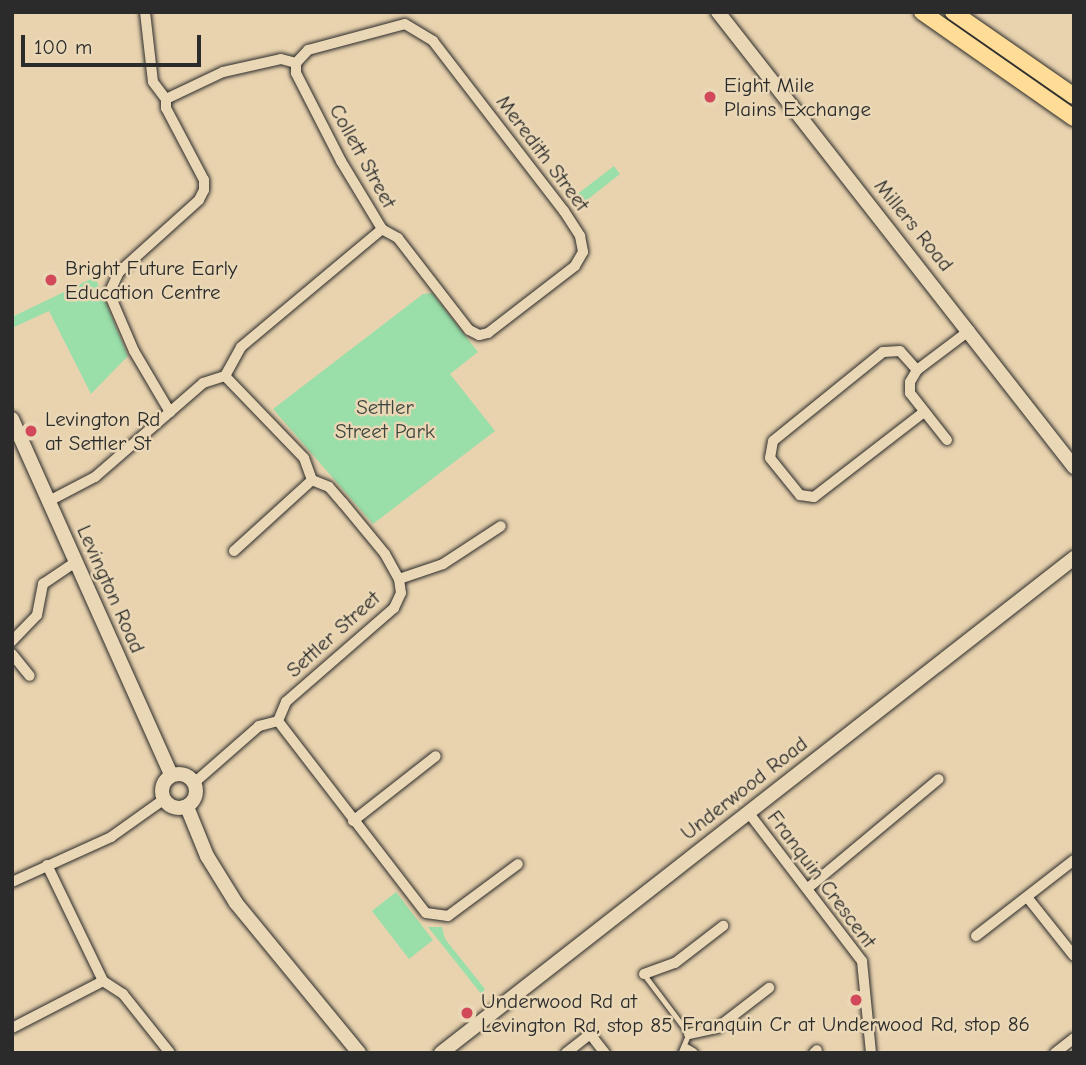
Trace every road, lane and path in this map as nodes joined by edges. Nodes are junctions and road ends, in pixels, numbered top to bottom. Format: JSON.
{"nodes":[{"id":1,"x":145,"y":12,"type":"edge"},
{"id":2,"x":718,"y":12,"type":"edge"},
{"id":3,"x":922,"y":12,"type":"edge"},
{"id":4,"x":953,"y":12,"type":"edge"},
{"id":5,"x":296,"y":63,"type":"junction"},
{"id":6,"x":1074,"y":96,"type":"edge"},
{"id":7,"x":166,"y":99,"type":"junction"},
{"id":8,"x":1074,"y":118,"type":"edge"},
{"id":9,"x":382,"y":229,"type":"junction"},
{"id":10,"x":970,"y":330,"type":"junction"},
{"id":11,"x":917,"y":370,"type":"junction"},
{"id":12,"x":225,"y":376,"type":"junction"},
{"id":13,"x":170,"y":412,"type":"junction"},
{"id":14,"x":924,"y":412,"type":"junction"},
{"id":15,"x":12,"y":419,"type":"edge"},
{"id":16,"x":947,"y":440,"type":"dead end"},
{"id":17,"x":1074,"y":467,"type":"edge"},
{"id":18,"x":312,"y":480,"type":"junction"},
{"id":19,"x":49,"y":501,"type":"junction"},
{"id":20,"x":501,"y":526,"type":"dead end"},
{"id":21,"x":234,"y":551,"type":"dead end"},
{"id":22,"x":1074,"y":558,"type":"edge"},
{"id":23,"x":76,"y":562,"type":"junction"},
{"id":24,"x":399,"y":579,"type":"junction"},
{"id":25,"x":12,"y":640,"type":"edge"},
{"id":26,"x":12,"y":654,"type":"edge"},
{"id":27,"x":30,"y":676,"type":"dead end"},
{"id":28,"x":278,"y":721,"type":"junction"},
{"id":29,"x":436,"y":755,"type":"dead end"},
{"id":30,"x":171,"y":775,"type":"junction"},
{"id":31,"x":939,"y":779,"type":"dead end"},
{"id":32,"x":194,"y":783,"type":"junction"},
{"id":33,"x":163,"y":800,"type":"junction"},
{"id":34,"x":187,"y":807,"type":"junction"},
{"id":35,"x":748,"y":813,"type":"junction"},
{"id":36,"x":353,"y":821,"type":"junction"},
{"id":37,"x":1074,"y":860,"type":"edge"},
{"id":38,"x":518,"y":863,"type":"dead end"},
{"id":39,"x":47,"y":865,"type":"junction"},
{"id":40,"x":12,"y":882,"type":"edge"},
{"id":41,"x":808,"y":888,"type":"junction"},
{"id":42,"x":1027,"y":897,"type":"junction"},
{"id":43,"x":723,"y":926,"type":"dead end"},
{"id":44,"x":976,"y":936,"type":"dead end"},
{"id":45,"x":1074,"y":956,"type":"edge"},
{"id":46,"x":644,"y":974,"type":"joint"},
{"id":47,"x":103,"y":981,"type":"junction"},
{"id":48,"x":769,"y":988,"type":"dead end"},
{"id":49,"x":12,"y":1028,"type":"edge"},
{"id":50,"x":689,"y":1034,"type":"junction"},
{"id":51,"x":1074,"y":1038,"type":"edge"},
{"id":52,"x":687,"y":1051,"type":"edge"},
{"id":53,"x":170,"y":1053,"type":"edge"},
{"id":54,"x":359,"y":1053,"type":"edge"},
{"id":55,"x":442,"y":1053,"type":"edge"},
{"id":56,"x":566,"y":1053,"type":"edge"},
{"id":57,"x":604,"y":1053,"type":"edge"},
{"id":58,"x":871,"y":1053,"type":"edge"},
{"id":59,"x":1055,"y":1053,"type":"edge"}],
"edges":[{"from":1,"to":7,"type":"street"},
{"from":2,"to":10,"type":"street","name":"Millers Road"},
{"from":3,"to":8,"type":"main road"},
{"from":4,"to":6,"type":"main road"},
{"from":5,"to":7,"type":"street"},
{"from":5,"to":9,"type":"street","name":"Collett Street"},
{"from":5,"to":9,"type":"street","name":"Meredith Street"},
{"from":7,"to":13,"type":"street"},
{"from":9,"to":12,"type":"street","name":"Collett Street"},
{"from":10,"to":11,"type":"street"},
{"from":10,"to":17,"type":"street","name":"Millers Road"},
{"from":11,"to":14,"type":"street"},
{"from":11,"to":14,"type":"street"},
{"from":12,"to":13,"type":"street"},
{"from":12,"to":18,"type":"street","name":"Settler Street"},
{"from":13,"to":19,"type":"street"},
{"from":14,"to":16,"type":"street"},
{"from":15,"to":19,"type":"street","name":"Levington Road"},
{"from":18,"to":21,"type":"street"},
{"from":18,"to":24,"type":"street","name":"Settler Street"},
{"from":19,"to":23,"type":"street","name":"Levington Road"},
{"from":20,"to":24,"type":"street"},
{"from":22,"to":35,"type":"street","name":"Underwood Road"},
{"from":23,"to":25,"type":"street"},
{"from":23,"to":30,"type":"street","name":"Levington Road"},
{"from":24,"to":28,"type":"street","name":"Settler Street"},
{"from":26,"to":27,"type":"street"},
{"from":28,"to":32,"type":"street"},
{"from":28,"to":36,"type":"street"},
{"from":29,"to":36,"type":"street"},
{"from":30,"to":32,"type":"street"},
{"from":30,"to":33,"type":"street"},
{"from":31,"to":41,"type":"street"},
{"from":32,"to":34,"type":"street"},
{"from":33,"to":34,"type":"street"},
{"from":33,"to":39,"type":"street"},
{"from":34,"to":54,"type":"street"},
{"from":35,"to":41,"type":"street","name":"Franquin Crescent"},
{"from":35,"to":55,"type":"street","name":"Underwood Road"},
{"from":36,"to":38,"type":"street"},
{"from":37,"to":42,"type":"street"},
{"from":39,"to":40,"type":"street"},
{"from":39,"to":47,"type":"street"},
{"from":41,"to":58,"type":"street","name":"Franquin Crescent"},
{"from":42,"to":44,"type":"street"},
{"from":42,"to":45,"type":"street"},
{"from":43,"to":46,"type":"street"},
{"from":46,"to":50,"type":"lane"},
{"from":47,"to":49,"type":"street"},
{"from":47,"to":53,"type":"street"},
{"from":48,"to":50,"type":"street"},
{"from":50,"to":52,"type":"lane"},
{"from":51,"to":59,"type":"street"},
{"from":56,"to":57,"type":"street"}]}
